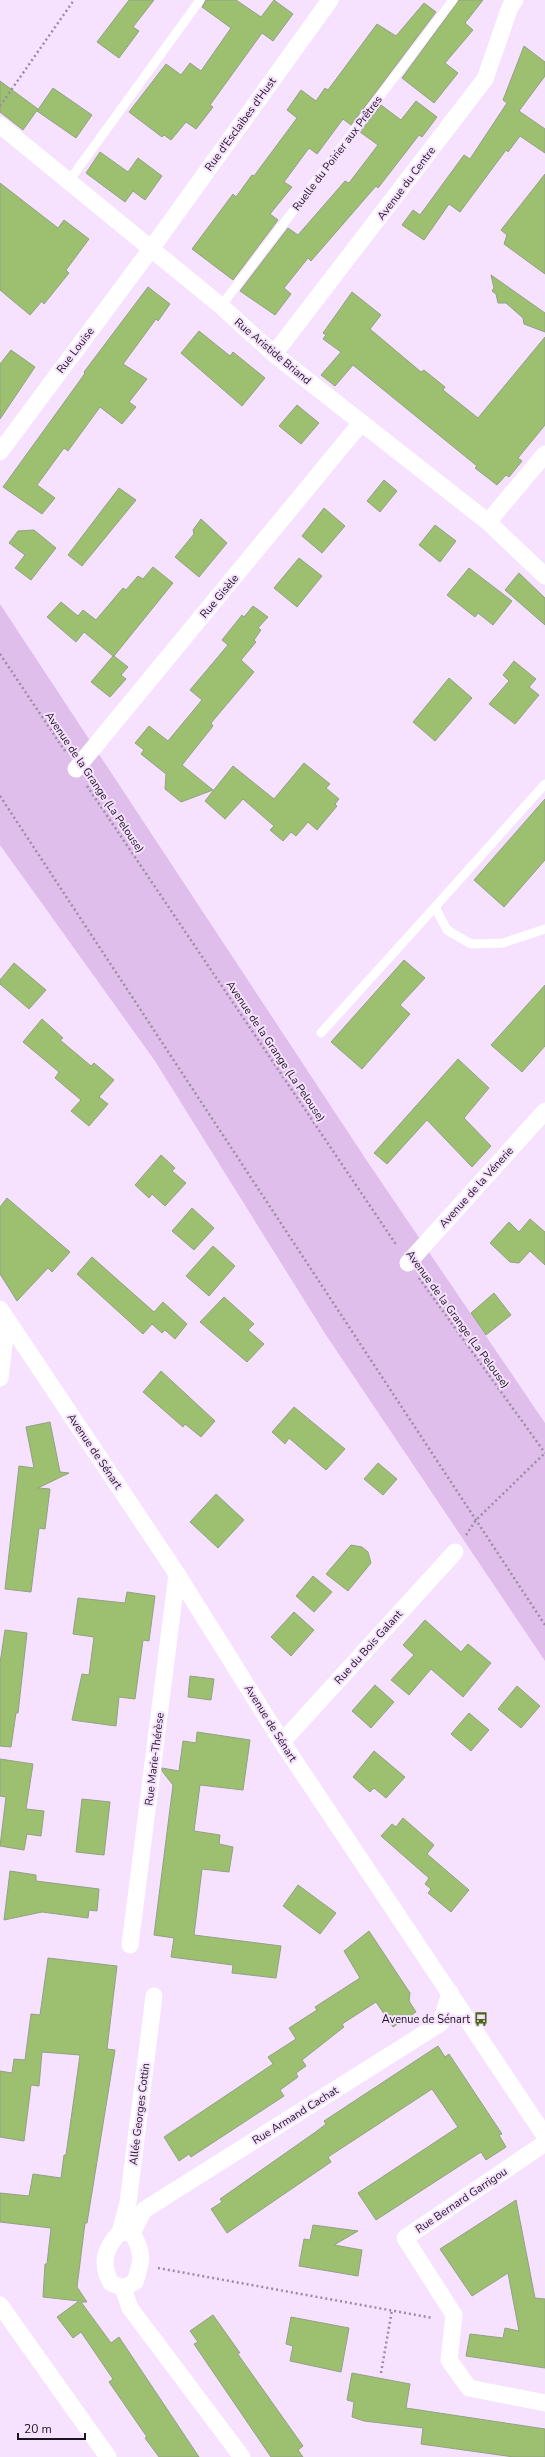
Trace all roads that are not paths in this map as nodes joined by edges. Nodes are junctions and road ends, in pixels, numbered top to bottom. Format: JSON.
{"nodes":[{"id":1,"x":200,"y":0,"type":"edge"},
{"id":2,"x":330,"y":0,"type":"edge"},
{"id":3,"x":453,"y":0,"type":"edge"},
{"id":4,"x":515,"y":0,"type":"edge"},
{"id":5,"x":0,"y":125,"type":"edge"},
{"id":6,"x":69,"y":181,"type":"junction"},
{"id":7,"x":151,"y":248,"type":"junction"},
{"id":8,"x":221,"y":306,"type":"junction"},
{"id":9,"x":274,"y":354,"type":"junction"},
{"id":10,"x":361,"y":423,"type":"junction"},
{"id":11,"x":0,"y":452,"type":"edge"},
{"id":12,"x":545,"y":454,"type":"edge"},
{"id":13,"x":488,"y":522,"type":"junction"},
{"id":14,"x":545,"y":576,"type":"edge"},
{"id":15,"x":76,"y":769,"type":"road end"},
{"id":16,"x":545,"y":784,"type":"edge"},
{"id":17,"x":435,"y":907,"type":"junction"},
{"id":18,"x":545,"y":929,"type":"edge"},
{"id":19,"x":321,"y":1033,"type":"dead end"},
{"id":20,"x":545,"y":1111,"type":"edge"},
{"id":21,"x":408,"y":1262,"type":"road end"},
{"id":22,"x":4,"y":1314,"type":"edge"},
{"id":23,"x":0,"y":1378,"type":"edge"},
{"id":24,"x":455,"y":1552,"type":"dead end"},
{"id":25,"x":177,"y":1574,"type":"junction"},
{"id":26,"x":282,"y":1742,"type":"junction"},
{"id":27,"x":130,"y":1945,"type":"dead end"},
{"id":28,"x":450,"y":1992,"type":"junction"},
{"id":29,"x":154,"y":1996,"type":"dead end"},
{"id":30,"x":545,"y":2136,"type":"edge"},
{"id":31,"x":545,"y":2143,"type":"edge"},
{"id":32,"x":126,"y":2232,"type":"junction"},
{"id":33,"x":123,"y":2288,"type":"junction"},
{"id":34,"x":0,"y":2305,"type":"edge"},
{"id":35,"x":545,"y":2403,"type":"edge"},
{"id":36,"x":108,"y":2457,"type":"edge"},
{"id":37,"x":242,"y":2457,"type":"edge"}],
"edges":[{"from":1,"to":6,"type":"lane"},
{"from":2,"to":7,"type":"street","name":"Rue d'Esclaibes d'Hust"},
{"from":3,"to":8,"type":"lane","name":"Ruelle du Poirier aux Prêtres"},
{"from":4,"to":9,"type":"street","name":"Avenue du Centre"},
{"from":5,"to":6,"type":"street","name":"Rue Aristide Briand"},
{"from":6,"to":7,"type":"street","name":"Rue Aristide Briand"},
{"from":7,"to":8,"type":"street","name":"Rue Aristide Briand"},
{"from":7,"to":11,"type":"street","name":"Rue Louise"},
{"from":8,"to":9,"type":"street","name":"Rue Aristide Briand"},
{"from":9,"to":10,"type":"street","name":"Rue Aristide Briand"},
{"from":10,"to":13,"type":"street","name":"Rue Aristide Briand"},
{"from":10,"to":15,"type":"street","name":"Rue Gisèle"},
{"from":12,"to":13,"type":"street"},
{"from":13,"to":14,"type":"street","name":"Rue Aristide Briand"},
{"from":16,"to":17,"type":"lane"},
{"from":17,"to":18,"type":"lane"},
{"from":17,"to":19,"type":"lane"},
{"from":20,"to":21,"type":"street","name":"Avenue de la Vénerie"},
{"from":22,"to":23,"type":"street"},
{"from":22,"to":25,"type":"street","name":"Avenue de Sénart"},
{"from":24,"to":26,"type":"street","name":"Rue du Bois Galant"},
{"from":25,"to":26,"type":"street","name":"Avenue de Sénart"},
{"from":25,"to":27,"type":"street","name":"Rue Marie-Thérèse"},
{"from":26,"to":28,"type":"street","name":"Avenue de Sénart"},
{"from":28,"to":30,"type":"street","name":"Avenue de Sénart"},
{"from":28,"to":32,"type":"street","name":"Rue Armand Cachat"},
{"from":29,"to":32,"type":"street","name":"Allée Georges Cottin"},
{"from":31,"to":35,"type":"street","name":"Rue Bernard Garrigou"},
{"from":32,"to":33,"type":"street"},
{"from":32,"to":33,"type":"street"},
{"from":33,"to":37,"type":"street"},
{"from":34,"to":36,"type":"street"}]}
